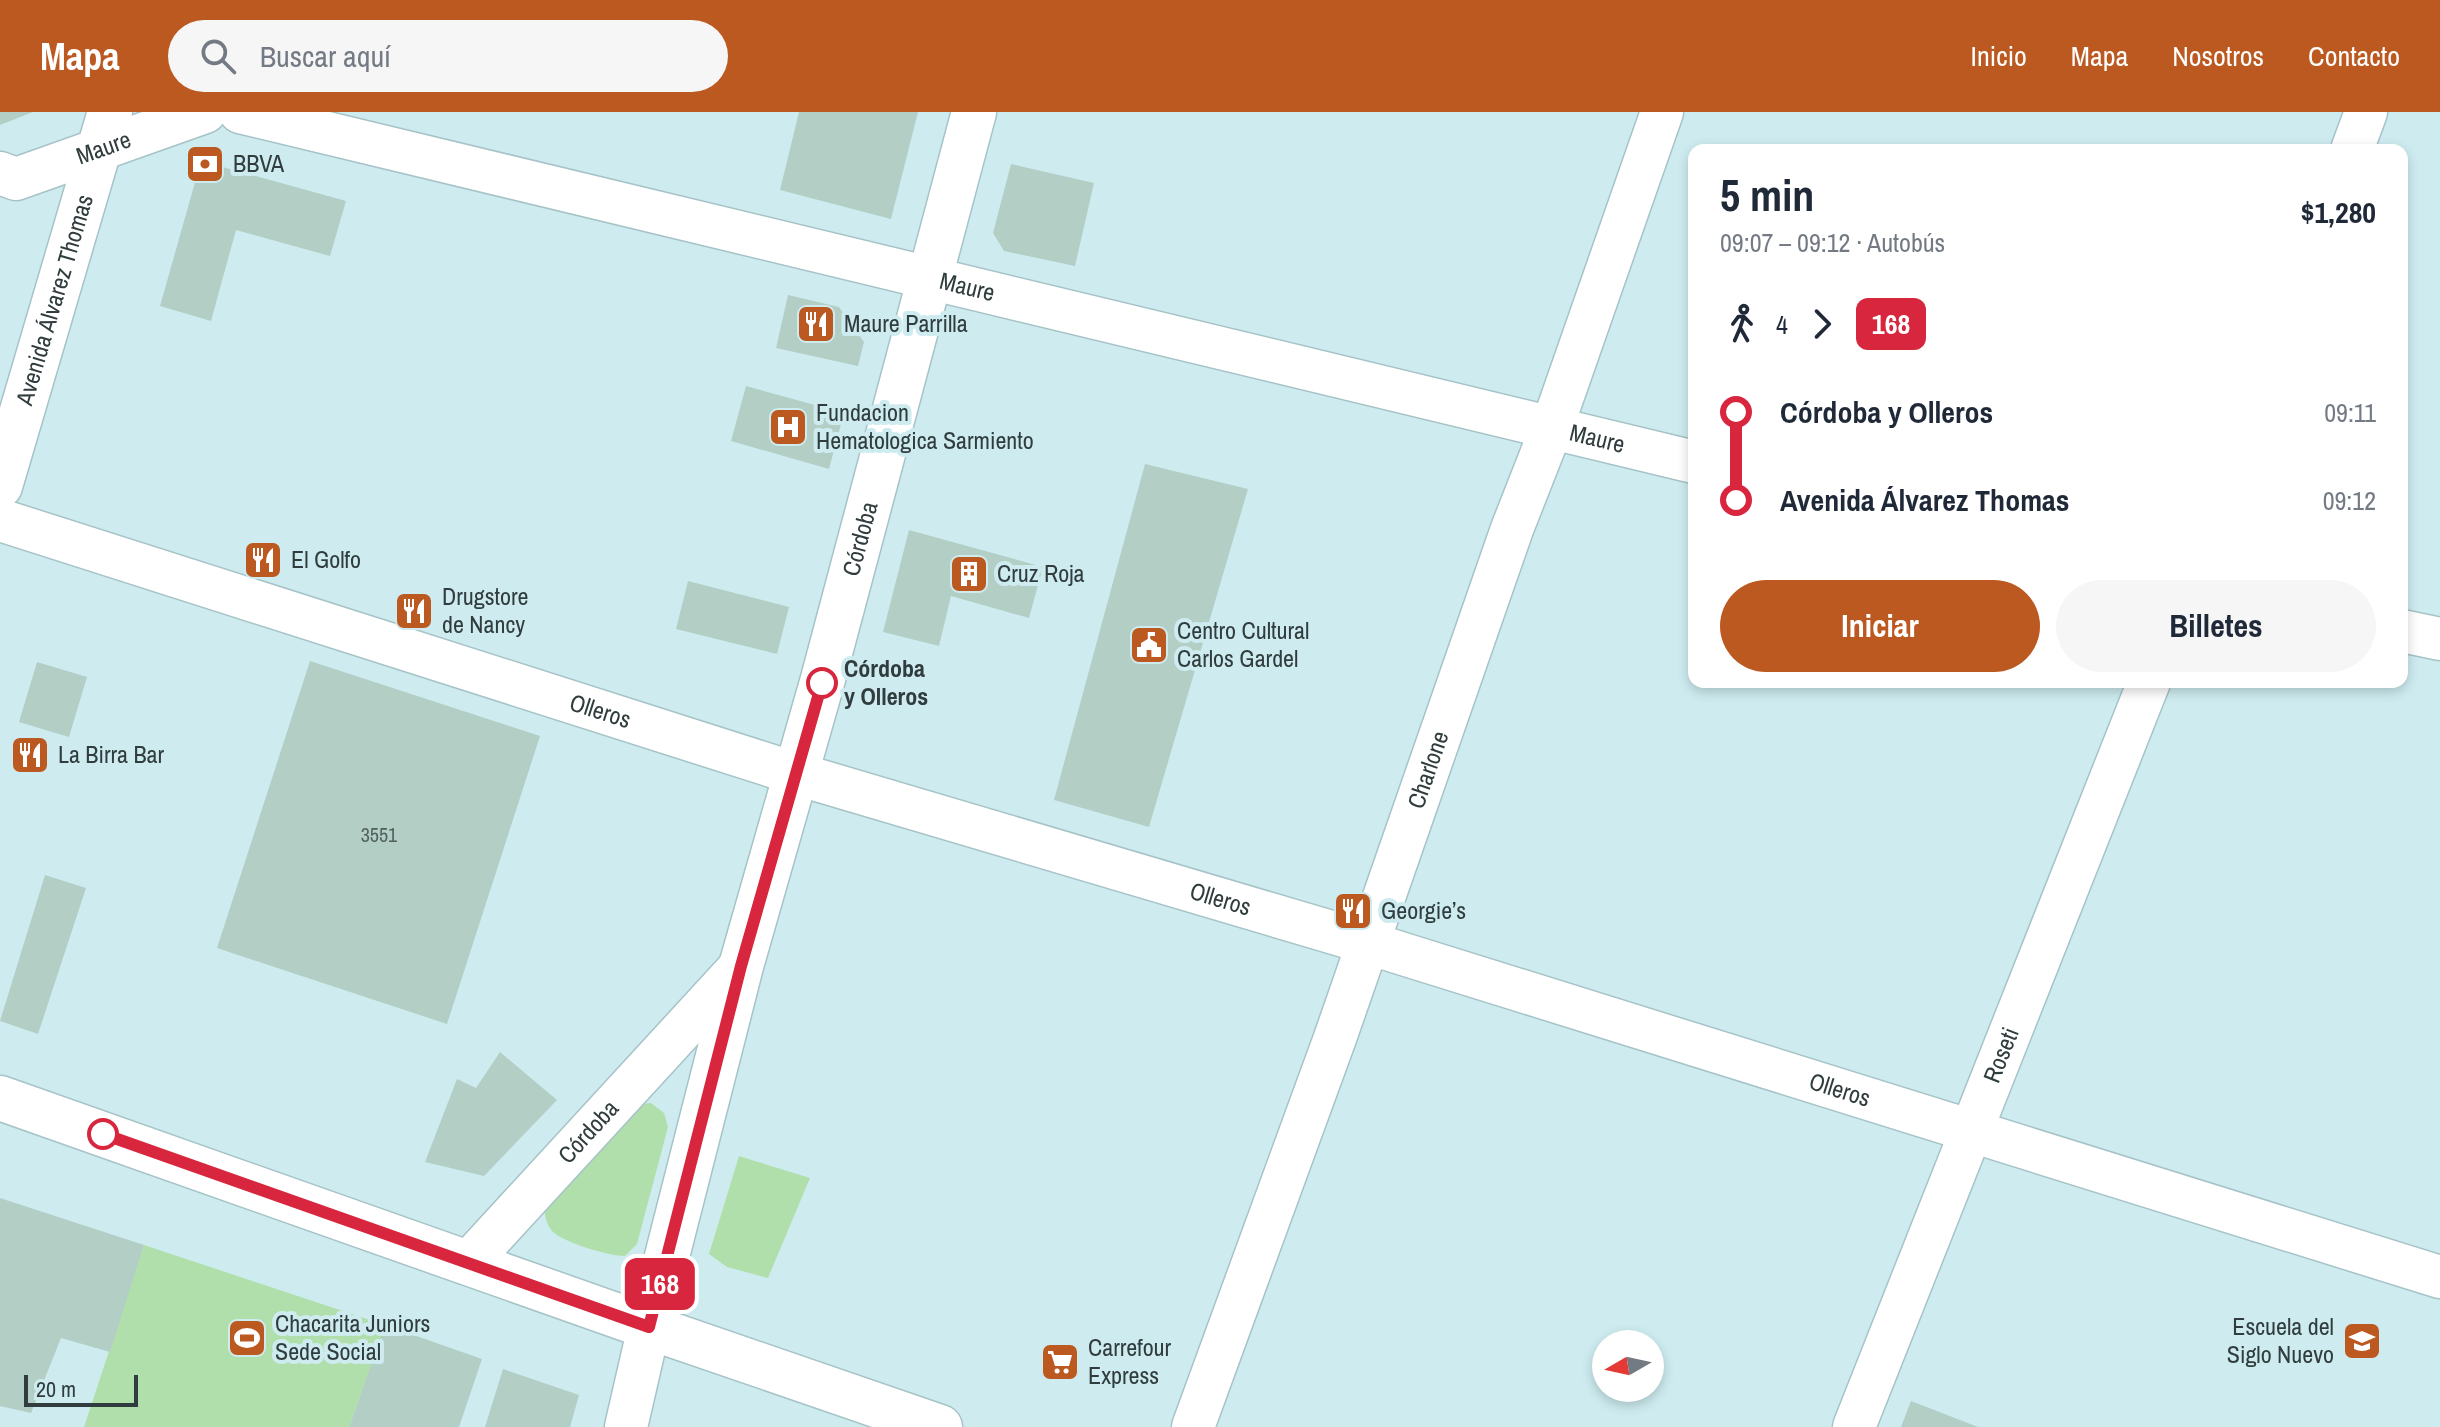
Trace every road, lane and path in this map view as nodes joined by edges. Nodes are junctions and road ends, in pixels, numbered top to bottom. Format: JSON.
{"nodes":[{"id":1,"x":205,"y":112,"type":"edge"},
{"id":2,"x":240,"y":112,"type":"edge"},
{"id":3,"x":974,"y":112,"type":"edge"},
{"id":4,"x":1662,"y":112,"type":"edge"},
{"id":5,"x":2366,"y":112,"type":"edge"},
{"id":6,"x":104,"y":131,"type":"edge"},
{"id":7,"x":2354,"y":144,"type":"edge"},
{"id":8,"x":0,"y":173,"type":"edge"},
{"id":9,"x":930,"y":279,"type":"junction"},
{"id":10,"x":1552,"y":427,"type":"junction"},
{"id":11,"x":1688,"y":461,"type":"edge"},
{"id":12,"x":0,"y":486,"type":"edge"},
{"id":13,"x":0,"y":520,"type":"edge"},
{"id":14,"x":2408,"y":632,"type":"edge"},
{"id":15,"x":2440,"y":639,"type":"edge"},
{"id":16,"x":2147,"y":688,"type":"edge"},
{"id":17,"x":797,"y":774,"type":"junction"},
{"id":18,"x":1368,"y":943,"type":"junction"},
{"id":19,"x":741,"y":966,"type":"junction"},
{"id":20,"x":0,"y":1098,"type":"edge"},
{"id":21,"x":1972,"y":1132,"type":"junction"},
{"id":22,"x":468,"y":1263,"type":"junction"},
{"id":23,"x":2440,"y":1277,"type":"edge"},
{"id":24,"x":649,"y":1327,"type":"junction"},
{"id":25,"x":626,"y":1427,"type":"edge"},
{"id":26,"x":940,"y":1427,"type":"edge"},
{"id":27,"x":1193,"y":1427,"type":"edge"},
{"id":28,"x":1854,"y":1427,"type":"edge"}],
"edges":[{"from":1,"to":6,"type":"street","name":"Maure"},
{"from":2,"to":9,"type":"street","name":"Maure"},
{"from":3,"to":9,"type":"main road","name":"Córdoba"},
{"from":4,"to":10,"type":"street","name":"Charlone"},
{"from":5,"to":7,"type":"street"},
{"from":6,"to":8,"type":"street","name":"Maure"},
{"from":6,"to":12,"type":"main road","name":"Avenida Álvarez Thomas"},
{"from":9,"to":10,"type":"street","name":"Maure"},
{"from":9,"to":17,"type":"main road","name":"Córdoba"},
{"from":10,"to":11,"type":"street","name":"Maure"},
{"from":10,"to":18,"type":"street","name":"Charlone"},
{"from":13,"to":17,"type":"street","name":"Olleros"},
{"from":14,"to":15,"type":"street"},
{"from":16,"to":21,"type":"street","name":"Roseti"},
{"from":17,"to":18,"type":"street","name":"Olleros"},
{"from":17,"to":19,"type":"main road","name":"Córdoba"},
{"from":18,"to":21,"type":"street","name":"Olleros"},
{"from":18,"to":27,"type":"street","name":"Charlone"},
{"from":19,"to":22,"type":"street","name":"Córdoba"},
{"from":19,"to":24,"type":"main road","name":"Córdoba"},
{"from":20,"to":22,"type":"main road"},
{"from":21,"to":23,"type":"street","name":"Olleros"},
{"from":21,"to":28,"type":"street","name":"Roseti"},
{"from":22,"to":24,"type":"main road"},
{"from":24,"to":25,"type":"street"},
{"from":24,"to":26,"type":"main road"}]}
